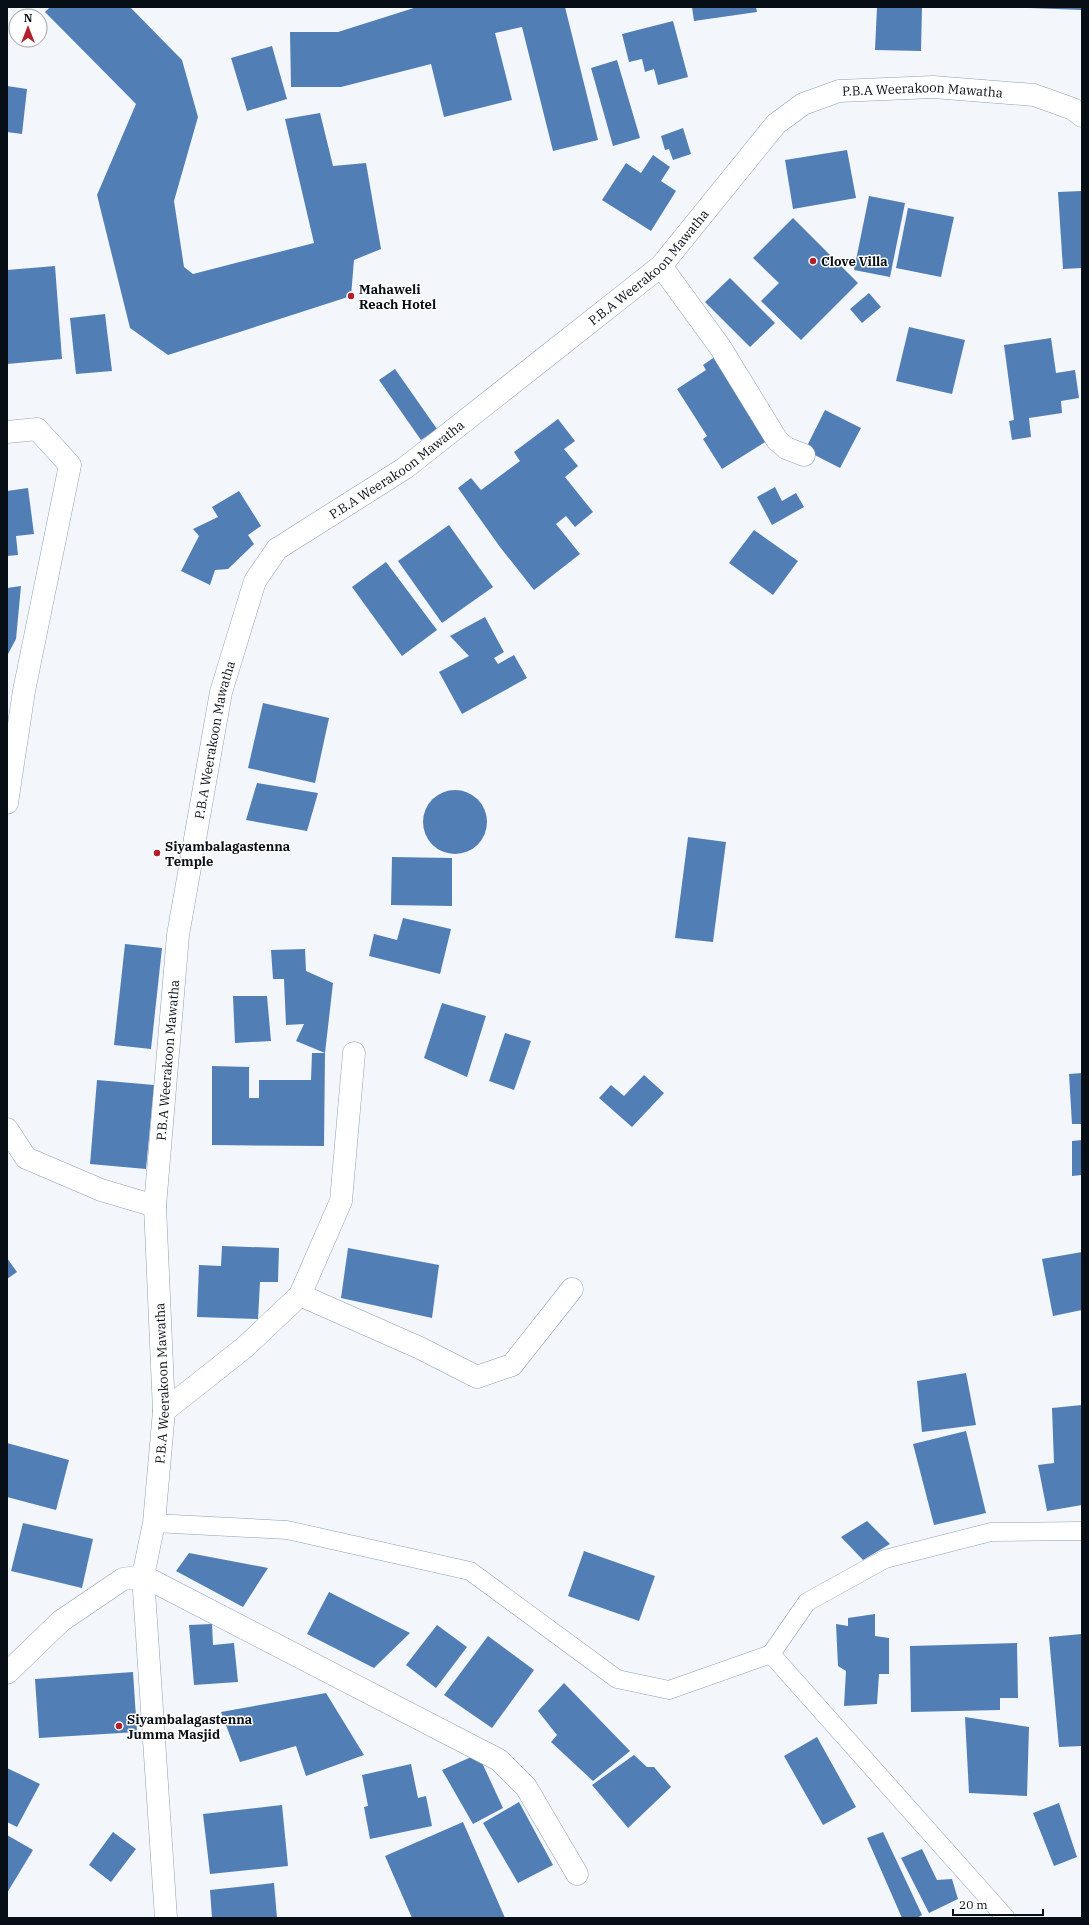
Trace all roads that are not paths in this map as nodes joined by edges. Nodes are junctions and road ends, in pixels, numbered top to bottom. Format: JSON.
{"nodes":[{"id":1,"x":1082,"y":116,"type":"edge"},
{"id":2,"x":661,"y":266,"type":"junction"},
{"id":3,"x":7,"y":432,"type":"edge"},
{"id":4,"x":804,"y":455,"type":"dead end"},
{"id":5,"x":7,"y":802,"type":"edge"},
{"id":6,"x":354,"y":1053,"type":"dead end"},
{"id":7,"x":7,"y":1129,"type":"edge"},
{"id":8,"x":155,"y":1206,"type":"junction"},
{"id":9,"x":572,"y":1289,"type":"dead end"},
{"id":10,"x":300,"y":1295,"type":"junction"},
{"id":11,"x":164,"y":1411,"type":"junction"},
{"id":12,"x":154,"y":1522,"type":"junction"},
{"id":13,"x":1082,"y":1531,"type":"edge"},
{"id":14,"x":143,"y":1576,"type":"junction"},
{"id":15,"x":771,"y":1654,"type":"junction"},
{"id":16,"x":7,"y":1673,"type":"edge"},
{"id":17,"x":577,"y":1874,"type":"dead end"},
{"id":18,"x":166,"y":1918,"type":"edge"},
{"id":19,"x":1006,"y":1918,"type":"edge"}],
"edges":[{"from":1,"to":2,"type":"street","name":"P.B.A Weerakoon Mawatha"},
{"from":2,"to":4,"type":"street"},
{"from":2,"to":8,"type":"street","name":"P.B.A Weerakoon Mawatha"},
{"from":3,"to":5,"type":"street"},
{"from":6,"to":10,"type":"street"},
{"from":7,"to":8,"type":"street"},
{"from":8,"to":11,"type":"street","name":"P.B.A Weerakoon Mawatha"},
{"from":9,"to":10,"type":"street"},
{"from":10,"to":11,"type":"street"},
{"from":11,"to":12,"type":"street","name":"P.B.A Weerakoon Mawatha"},
{"from":12,"to":14,"type":"street","name":"P.B.A Weerakoon Mawatha"},
{"from":12,"to":15,"type":"lane"},
{"from":13,"to":15,"type":"lane"},
{"from":14,"to":16,"type":"street"},
{"from":14,"to":17,"type":"street"},
{"from":14,"to":18,"type":"street","name":"P.B.A Weerakoon Mawatha"},
{"from":15,"to":19,"type":"lane"}]}
